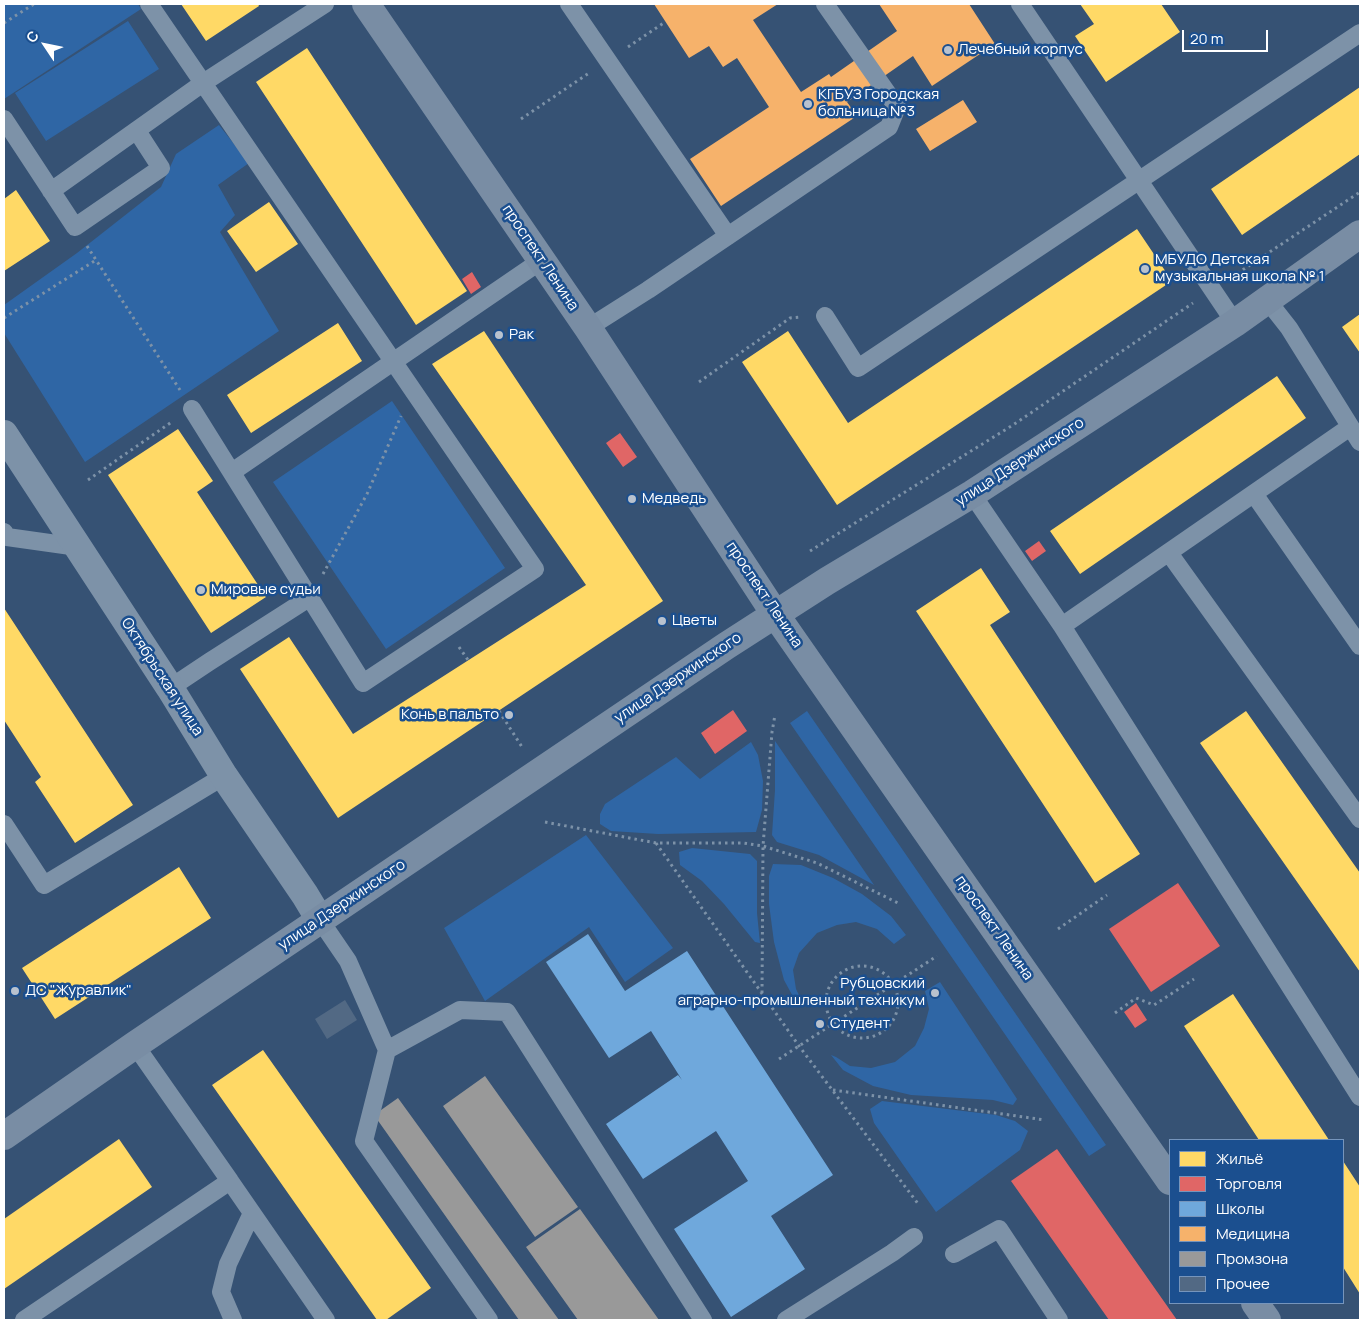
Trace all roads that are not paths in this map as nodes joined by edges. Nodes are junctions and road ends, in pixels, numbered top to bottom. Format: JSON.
{"nodes":[{"id":1,"x":149,"y":4,"type":"edge"},
{"id":2,"x":325,"y":4,"type":"edge"},
{"id":3,"x":366,"y":4,"type":"edge"},
{"id":4,"x":569,"y":4,"type":"edge"},
{"id":5,"x":826,"y":4,"type":"edge"},
{"id":6,"x":1020,"y":4,"type":"edge"},
{"id":7,"x":1360,"y":33,"type":"edge"},
{"id":8,"x":203,"y":83,"type":"junction"},
{"id":9,"x":4,"y":119,"type":"edge"},
{"id":10,"x":137,"y":131,"type":"junction"},
{"id":11,"x":1138,"y":181,"type":"junction"},
{"id":12,"x":51,"y":192,"type":"junction"},
{"id":13,"x":1360,"y":234,"type":"edge"},
{"id":14,"x":728,"y":236,"type":"junction"},
{"id":15,"x":542,"y":260,"type":"junction"},
{"id":16,"x":1267,"y":300,"type":"junction"},
{"id":17,"x":825,"y":316,"type":"road end"},
{"id":18,"x":1235,"y":323,"type":"junction"},
{"id":19,"x":588,"y":328,"type":"junction"},
{"id":20,"x":393,"y":362,"type":"junction"},
{"id":21,"x":192,"y":408,"type":"road end"},
{"id":22,"x":1350,"y":428,"type":"junction"},
{"id":23,"x":4,"y":434,"type":"edge"},
{"id":24,"x":1360,"y":442,"type":"edge"},
{"id":25,"x":232,"y":472,"type":"junction"},
{"id":26,"x":972,"y":494,"type":"junction"},
{"id":27,"x":1254,"y":494,"type":"junction"},
{"id":28,"x":4,"y":532,"type":"edge"},
{"id":29,"x":78,"y":547,"type":"junction"},
{"id":30,"x":1169,"y":553,"type":"junction"},
{"id":31,"x":309,"y":598,"type":"junction"},
{"id":32,"x":775,"y":614,"type":"junction"},
{"id":33,"x":1062,"y":626,"type":"junction"},
{"id":34,"x":1360,"y":646,"type":"edge"},
{"id":35,"x":170,"y":688,"type":"junction"},
{"id":36,"x":224,"y":776,"type":"junction"},
{"id":37,"x":1360,"y":819,"type":"edge"},
{"id":38,"x":4,"y":824,"type":"edge"},
{"id":39,"x":320,"y":920,"type":"junction"},
{"id":40,"x":135,"y":1045,"type":"junction"},
{"id":41,"x":386,"y":1050,"type":"junction"},
{"id":42,"x":1360,"y":1097,"type":"edge"},
{"id":43,"x":4,"y":1136,"type":"edge"},
{"id":44,"x":1169,"y":1180,"type":"edge"},
{"id":45,"x":230,"y":1181,"type":"junction"},
{"id":46,"x":252,"y":1213,"type":"junction"},
{"id":47,"x":914,"y":1237,"type":"dead end"},
{"id":48,"x":954,"y":1254,"type":"dead end"},
{"id":49,"x":1256,"y":1304,"type":"edge"},
{"id":50,"x":24,"y":1320,"type":"edge"},
{"id":51,"x":233,"y":1320,"type":"edge"},
{"id":52,"x":326,"y":1320,"type":"edge"},
{"id":53,"x":489,"y":1320,"type":"edge"},
{"id":54,"x":702,"y":1320,"type":"edge"},
{"id":55,"x":786,"y":1320,"type":"edge"},
{"id":56,"x":1059,"y":1320,"type":"edge"},
{"id":57,"x":1267,"y":1320,"type":"edge"}],
"edges":[{"from":1,"to":8,"type":"lane"},
{"from":2,"to":8,"type":"lane"},
{"from":3,"to":15,"type":"main road","name":"проспект Ленина"},
{"from":4,"to":14,"type":"lane"},
{"from":5,"to":14,"type":"lane"},
{"from":6,"to":11,"type":"lane"},
{"from":7,"to":11,"type":"lane"},
{"from":8,"to":10,"type":"lane"},
{"from":8,"to":20,"type":"lane"},
{"from":9,"to":12,"type":"lane"},
{"from":10,"to":12,"type":"lane"},
{"from":10,"to":12,"type":"lane"},
{"from":11,"to":17,"type":"lane"},
{"from":11,"to":18,"type":"lane"},
{"from":13,"to":16,"type":"main road","name":"улица Дзержинского"},
{"from":14,"to":19,"type":"lane"},
{"from":15,"to":19,"type":"main road","name":"проспект Ленина"},
{"from":15,"to":20,"type":"lane"},
{"from":16,"to":18,"type":"main road","name":"улица Дзержинского"},
{"from":16,"to":22,"type":"lane"},
{"from":18,"to":26,"type":"main road","name":"улица Дзержинского"},
{"from":19,"to":32,"type":"main road","name":"проспект Ленина"},
{"from":20,"to":25,"type":"lane"},
{"from":20,"to":31,"type":"lane"},
{"from":21,"to":25,"type":"lane"},
{"from":22,"to":24,"type":"lane"},
{"from":22,"to":27,"type":"lane"},
{"from":23,"to":29,"type":"street","name":"Октябрьская улица"},
{"from":25,"to":31,"type":"lane"},
{"from":26,"to":32,"type":"main road","name":"улица Дзержинского"},
{"from":26,"to":33,"type":"lane"},
{"from":27,"to":30,"type":"lane"},
{"from":27,"to":34,"type":"lane"},
{"from":28,"to":29,"type":"lane"},
{"from":29,"to":35,"type":"street","name":"Октябрьская улица"},
{"from":30,"to":33,"type":"lane"},
{"from":30,"to":37,"type":"lane"},
{"from":31,"to":35,"type":"lane"},
{"from":32,"to":39,"type":"main road","name":"улица Дзержинского"},
{"from":32,"to":44,"type":"main road","name":"проспект Ленина"},
{"from":33,"to":42,"type":"lane"},
{"from":35,"to":36,"type":"street","name":"Октябрьская улица"},
{"from":36,"to":38,"type":"lane"},
{"from":36,"to":39,"type":"street","name":"Октябрьская улица"},
{"from":39,"to":40,"type":"main road","name":"улица Дзержинского"},
{"from":39,"to":41,"type":"lane"},
{"from":40,"to":43,"type":"main road","name":"улица Дзержинского"},
{"from":40,"to":45,"type":"lane"},
{"from":41,"to":53,"type":"lane"},
{"from":41,"to":54,"type":"lane"},
{"from":45,"to":46,"type":"lane"},
{"from":45,"to":50,"type":"lane"},
{"from":46,"to":51,"type":"lane"},
{"from":46,"to":52,"type":"lane"},
{"from":47,"to":55,"type":"lane"},
{"from":48,"to":56,"type":"lane"},
{"from":49,"to":57,"type":"main road"}]}
